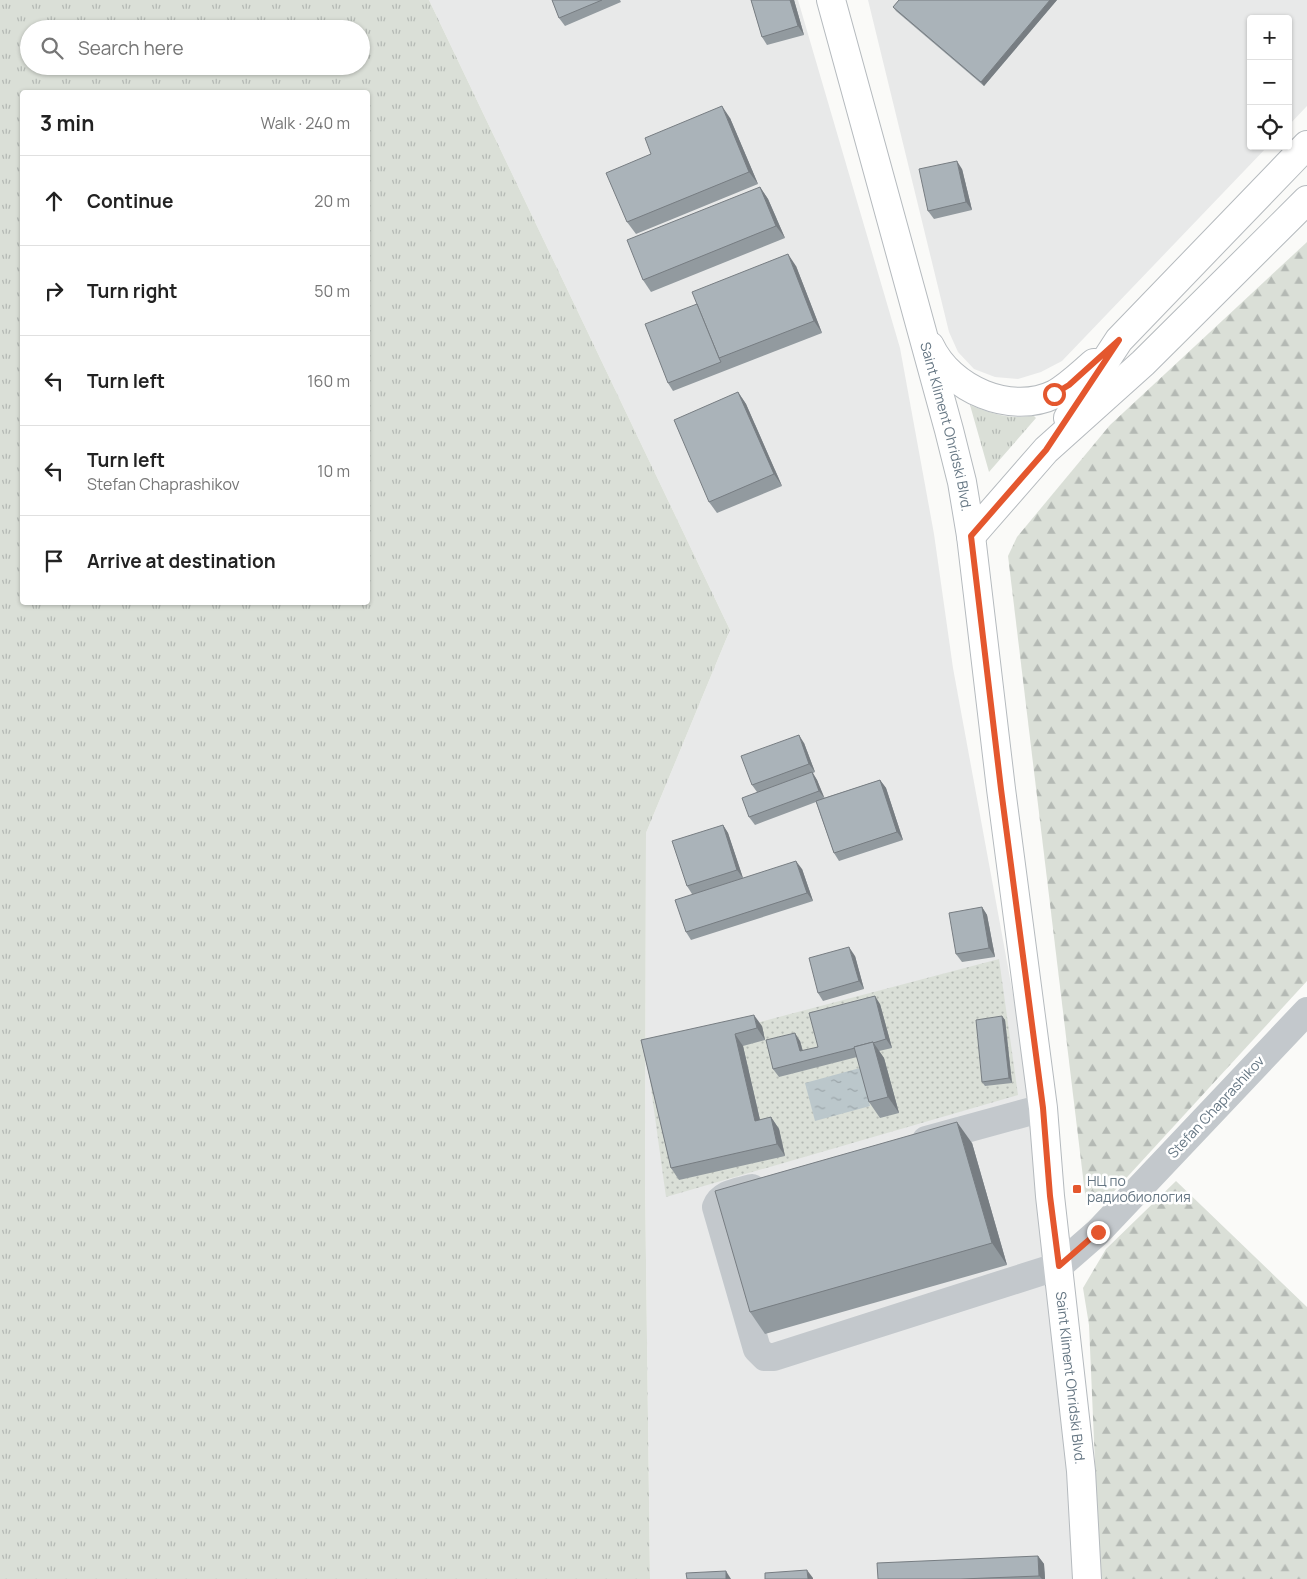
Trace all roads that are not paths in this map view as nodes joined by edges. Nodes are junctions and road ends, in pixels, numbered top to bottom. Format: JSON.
{"nodes":[{"id":1,"x":831,"y":0,"type":"edge"},
{"id":2,"x":1307,"y":146,"type":"edge"},
{"id":3,"x":1307,"y":200,"type":"edge"},
{"id":4,"x":917,"y":317,"type":"junction"},
{"id":5,"x":1119,"y":340,"type":"junction"},
{"id":6,"x":1046,"y":450,"type":"junction"},
{"id":7,"x":971,"y":536,"type":"junction"},
{"id":8,"x":1307,"y":1011,"type":"edge"},
{"id":9,"x":1043,"y":1108,"type":"junction"},
{"id":10,"x":899,"y":1148,"type":"edge"},
{"id":11,"x":774,"y":1182,"type":"edge"},
{"id":12,"x":1059,"y":1266,"type":"junction"},
{"id":13,"x":1087,"y":1579,"type":"edge"}],
"edges":[{"from":1,"to":4,"type":"main road","name":"Saint Kliment Ohridski Blvd."},
{"from":2,"to":5,"type":"main road"},
{"from":3,"to":6,"type":"main road"},
{"from":4,"to":5,"type":"main road"},
{"from":4,"to":7,"type":"main road","name":"Saint Kliment Ohridski Blvd."},
{"from":5,"to":6,"type":"main road"},
{"from":6,"to":7,"type":"main road"},
{"from":7,"to":9,"type":"main road","name":"Saint Kliment Ohridski Blvd."},
{"from":8,"to":12,"type":"street","name":"Stefan Chaprashikov"},
{"from":9,"to":10,"type":"street"},
{"from":9,"to":12,"type":"main road","name":"Saint Kliment Ohridski Blvd."},
{"from":11,"to":12,"type":"street"},
{"from":12,"to":13,"type":"main road","name":"Saint Kliment Ohridski Blvd."}]}
